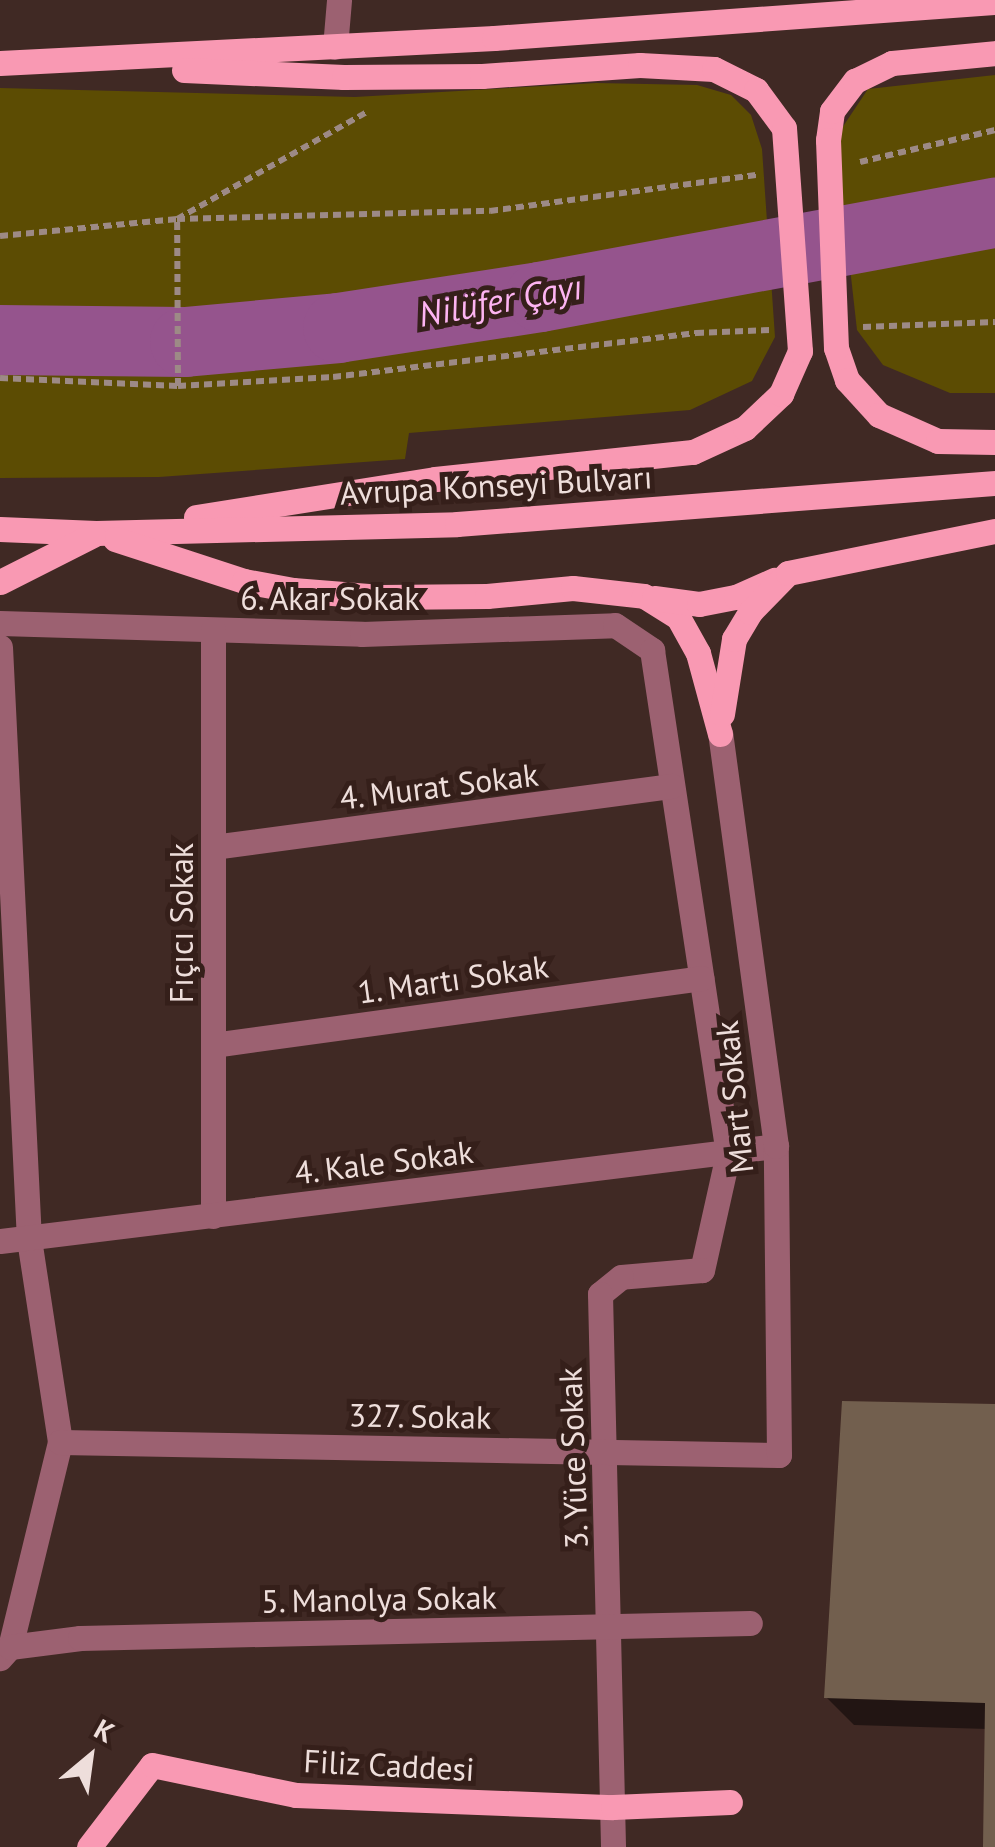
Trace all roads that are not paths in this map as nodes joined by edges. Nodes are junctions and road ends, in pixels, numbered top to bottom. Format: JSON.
{"nodes":[{"id":1,"x":339,"y":0,"type":"edge"},
{"id":2,"x":995,"y":2,"type":"edge"},
{"id":3,"x":335,"y":47,"type":"junction"},
{"id":4,"x":995,"y":53,"type":"edge"},
{"id":5,"x":0,"y":63,"type":"edge"},
{"id":6,"x":46,"y":64,"type":"junction"},
{"id":7,"x":995,"y":442,"type":"edge"},
{"id":8,"x":995,"y":483,"type":"edge"},
{"id":9,"x":0,"y":529,"type":"edge"},
{"id":10,"x":995,"y":531,"type":"edge"},
{"id":11,"x":96,"y":533,"type":"junction"},
{"id":12,"x":788,"y":573,"type":"junction"},
{"id":13,"x":0,"y":582,"type":"edge"},
{"id":14,"x":644,"y":596,"type":"junction"},
{"id":15,"x":0,"y":623,"type":"edge"},
{"id":16,"x":213,"y":630,"type":"junction"},
{"id":17,"x":0,"y":647,"type":"edge"},
{"id":18,"x":652,"y":650,"type":"joint"},
{"id":19,"x":720,"y":734,"type":"junction"},
{"id":20,"x":672,"y":786,"type":"junction"},
{"id":21,"x":213,"y":846,"type":"junction"},
{"id":22,"x":701,"y":978,"type":"junction"},
{"id":23,"x":213,"y":1045,"type":"junction"},
{"id":24,"x":776,"y":1146,"type":"junction"},
{"id":25,"x":728,"y":1154,"type":"junction"},
{"id":26,"x":212,"y":1216,"type":"junction"},
{"id":27,"x":29,"y":1239,"type":"junction"},
{"id":28,"x":0,"y":1241,"type":"edge"},
{"id":29,"x":60,"y":1442,"type":"junction"},
{"id":30,"x":604,"y":1452,"type":"junction"},
{"id":31,"x":779,"y":1454,"type":"joint"},
{"id":32,"x":750,"y":1624,"type":"dead end"},
{"id":33,"x":611,"y":1626,"type":"junction"},
{"id":34,"x":5,"y":1653,"type":"edge"},
{"id":35,"x":730,"y":1802,"type":"dead end"},
{"id":36,"x":613,"y":1807,"type":"junction"},
{"id":37,"x":88,"y":1847,"type":"edge"},
{"id":38,"x":613,"y":1847,"type":"edge"}],
"edges":[{"from":1,"to":3,"type":"street"},
{"from":2,"to":3,"type":"main road"},
{"from":3,"to":6,"type":"main road"},
{"from":4,"to":7,"type":"main road","bridge":true},
{"from":5,"to":6,"type":"main road"},
{"from":6,"to":11,"type":"main road","bridge":true},
{"from":8,"to":11,"type":"main road","name":"Avrupa Konseyi Bulvarı"},
{"from":9,"to":11,"type":"main road","name":"Avrupa Konseyi Bulvarı"},
{"from":10,"to":12,"type":"main road"},
{"from":11,"to":13,"type":"main road"},
{"from":11,"to":14,"type":"main road"},
{"from":12,"to":14,"type":"main road"},
{"from":12,"to":19,"type":"main road"},
{"from":14,"to":19,"type":"main road"},
{"from":15,"to":16,"type":"street","name":"6. Akar Sokak"},
{"from":16,"to":18,"type":"street","name":"6. Akar Sokak"},
{"from":16,"to":21,"type":"street","name":"Fıçıcı Sokak"},
{"from":17,"to":27,"type":"street"},
{"from":18,"to":20,"type":"street","name":"Mart Sokak"},
{"from":19,"to":24,"type":"street","name":"Mart Sokak"},
{"from":20,"to":21,"type":"street","name":"4. Murat Sokak"},
{"from":20,"to":22,"type":"street","name":"Mart Sokak"},
{"from":21,"to":23,"type":"street","name":"Fıçıcı Sokak"},
{"from":22,"to":23,"type":"street","name":"1. Martı Sokak"},
{"from":22,"to":25,"type":"street","name":"Mart Sokak"},
{"from":23,"to":26,"type":"street","name":"Fıçıcı Sokak"},
{"from":24,"to":25,"type":"street","name":"4. Kale Sokak"},
{"from":24,"to":31,"type":"street","name":"Mart Sokak"},
{"from":25,"to":26,"type":"street","name":"4. Kale Sokak"},
{"from":25,"to":30,"type":"street","name":"3. Yüce Sokak"},
{"from":26,"to":27,"type":"street","name":"4. Kale Sokak"},
{"from":27,"to":28,"type":"street","name":"4. Kale Sokak"},
{"from":27,"to":29,"type":"street"},
{"from":29,"to":30,"type":"street","name":"327. Sokak"},
{"from":29,"to":34,"type":"street"},
{"from":30,"to":31,"type":"street","name":"327. Sokak"},
{"from":30,"to":33,"type":"street","name":"3. Yüce Sokak"},
{"from":32,"to":33,"type":"street","name":"5. Manolya Sokak"},
{"from":33,"to":34,"type":"street","name":"5. Manolya Sokak"},
{"from":33,"to":36,"type":"street","name":"3. Yüce Sokak"},
{"from":35,"to":36,"type":"main road","name":"Filiz Caddesi"},
{"from":36,"to":37,"type":"main road","name":"Filiz Caddesi"},
{"from":36,"to":38,"type":"street","name":"3. Yüce Sokak"}]}
